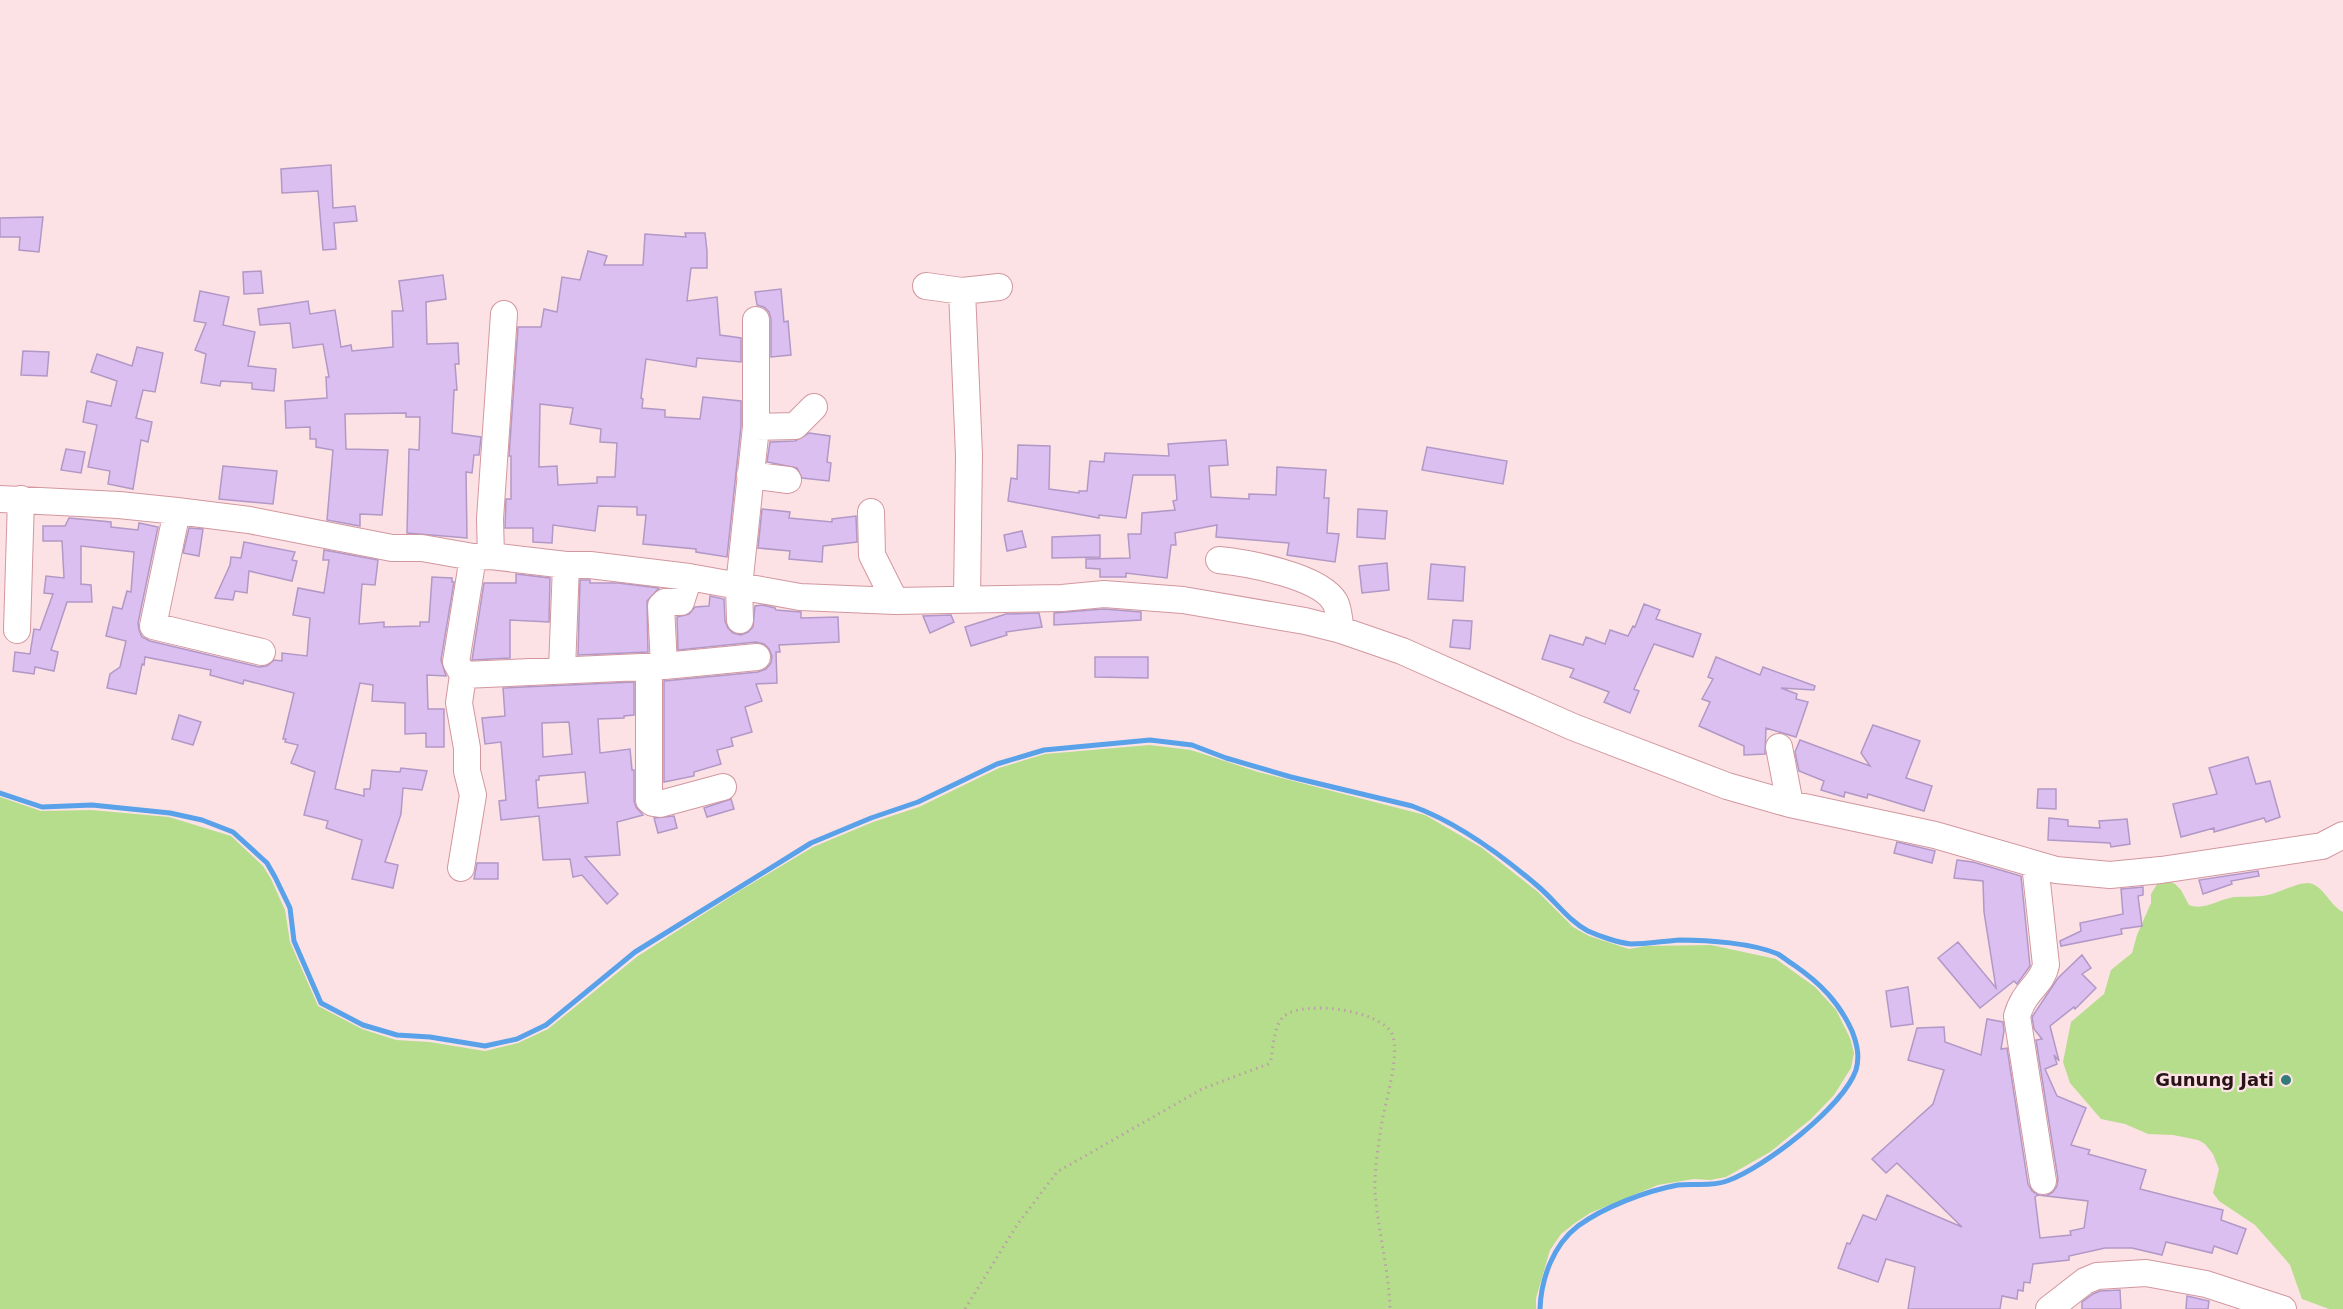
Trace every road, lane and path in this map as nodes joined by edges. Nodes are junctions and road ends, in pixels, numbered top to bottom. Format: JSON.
{"nodes":[{"id":1,"x":926,"y":286,"type":"dead end"},
{"id":2,"x":999,"y":287,"type":"dead end"},
{"id":3,"x":962,"y":291,"type":"junction"},
{"id":4,"x":504,"y":314,"type":"dead end"},
{"id":5,"x":756,"y":320,"type":"dead end"},
{"id":6,"x":814,"y":407,"type":"dead end"},
{"id":7,"x":756,"y":427,"type":"junction"},
{"id":8,"x":750,"y":475,"type":"junction"},
{"id":9,"x":788,"y":480,"type":"dead end"},
{"id":10,"x":10,"y":499,"type":"edge"},
{"id":11,"x":177,"y":511,"type":"junction"},
{"id":12,"x":871,"y":512,"type":"dead end"},
{"id":13,"x":482,"y":557,"type":"junction"},
{"id":14,"x":1219,"y":560,"type":"dead end"},
{"id":15,"x":566,"y":565,"type":"junction"},
{"id":16,"x":689,"y":577,"type":"junction"},
{"id":17,"x":739,"y":586,"type":"junction"},
{"id":18,"x":967,"y":598,"type":"junction"},
{"id":19,"x":895,"y":601,"type":"junction"},
{"id":20,"x":740,"y":620,"type":"dead end"},
{"id":21,"x":17,"y":630,"type":"dead end"},
{"id":22,"x":1341,"y":630,"type":"junction"},
{"id":23,"x":262,"y":652,"type":"dead end"},
{"id":24,"x":757,"y":657,"type":"dead end"},
{"id":25,"x":656,"y":667,"type":"junction"},
{"id":26,"x":562,"y":669,"type":"junction"},
{"id":27,"x":463,"y":675,"type":"junction"},
{"id":28,"x":1779,"y":747,"type":"dead end"},
{"id":29,"x":723,"y":787,"type":"dead end"},
{"id":30,"x":1790,"y":804,"type":"junction"},
{"id":31,"x":2343,"y":835,"type":"edge"},
{"id":32,"x":2035,"y":864,"type":"junction"},
{"id":33,"x":461,"y":868,"type":"dead end"},
{"id":34,"x":2043,"y":1181,"type":"dead end"},
{"id":35,"x":965,"y":1309,"type":"edge"},
{"id":36,"x":1390,"y":1309,"type":"edge"},
{"id":37,"x":2049,"y":1309,"type":"edge"},
{"id":38,"x":2283,"y":1309,"type":"edge"}],
"edges":[{"from":1,"to":3,"type":"street"},
{"from":2,"to":3,"type":"street"},
{"from":3,"to":18,"type":"street"},
{"from":4,"to":13,"type":"street"},
{"from":5,"to":7,"type":"street"},
{"from":6,"to":7,"type":"street"},
{"from":7,"to":8,"type":"street"},
{"from":8,"to":9,"type":"street"},
{"from":8,"to":17,"type":"street"},
{"from":10,"to":11,"type":"street"},
{"from":10,"to":21,"type":"street"},
{"from":11,"to":13,"type":"street"},
{"from":11,"to":23,"type":"street"},
{"from":12,"to":19,"type":"street"},
{"from":13,"to":15,"type":"street"},
{"from":13,"to":27,"type":"street"},
{"from":14,"to":22,"type":"street"},
{"from":15,"to":16,"type":"street"},
{"from":15,"to":26,"type":"street"},
{"from":16,"to":17,"type":"street"},
{"from":16,"to":25,"type":"street"},
{"from":17,"to":19,"type":"street"},
{"from":17,"to":20,"type":"street"},
{"from":18,"to":19,"type":"street"},
{"from":18,"to":22,"type":"street"},
{"from":22,"to":30,"type":"street"},
{"from":24,"to":25,"type":"street"},
{"from":25,"to":26,"type":"street"},
{"from":25,"to":29,"type":"street"},
{"from":26,"to":27,"type":"street"},
{"from":27,"to":33,"type":"street"},
{"from":28,"to":30,"type":"street"},
{"from":30,"to":32,"type":"street"},
{"from":31,"to":32,"type":"street"},
{"from":32,"to":34,"type":"street"},
{"from":35,"to":36,"type":"path"},
{"from":37,"to":38,"type":"street"}]}
